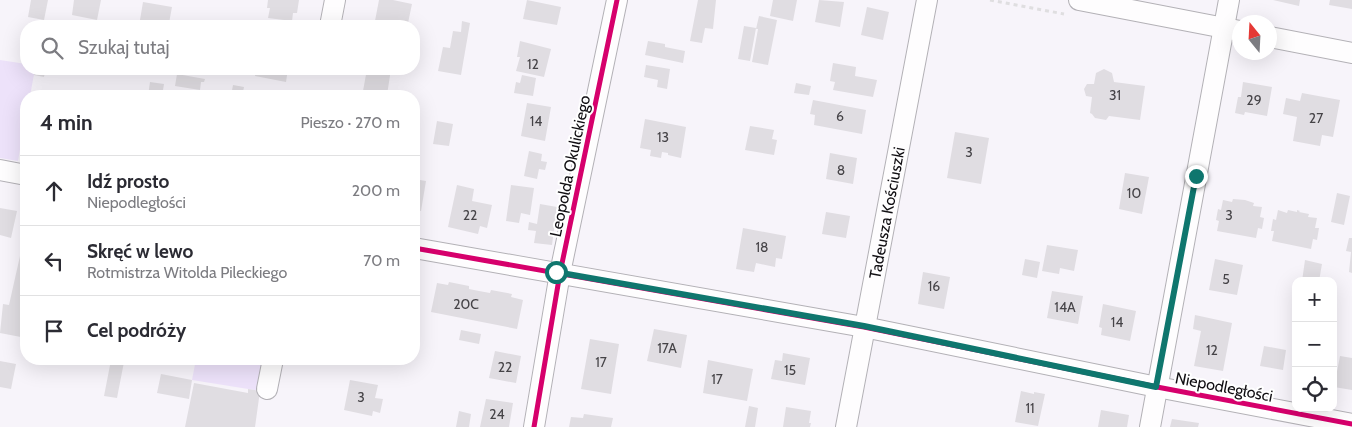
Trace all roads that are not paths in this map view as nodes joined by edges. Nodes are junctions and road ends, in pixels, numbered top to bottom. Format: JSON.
{"nodes":[{"id":1,"x":335,"y":0,"type":"edge"},
{"id":2,"x":617,"y":0,"type":"edge"},
{"id":3,"x":927,"y":0,"type":"edge"},
{"id":4,"x":1079,"y":0,"type":"edge"},
{"id":5,"x":1229,"y":0,"type":"edge"},
{"id":6,"x":331,"y":20,"type":"edge"},
{"id":7,"x":1232,"y":30,"type":"edge"},
{"id":8,"x":1277,"y":38,"type":"edge"},
{"id":9,"x":1352,"y":53,"type":"edge"},
{"id":10,"x":0,"y":170,"type":"edge"},
{"id":11,"x":20,"y":174,"type":"edge"},
{"id":12,"x":420,"y":249,"type":"edge"},
{"id":13,"x":560,"y":273,"type":"junction"},
{"id":14,"x":864,"y":326,"type":"junction"},
{"id":15,"x":272,"y":365,"type":"edge"},
{"id":16,"x":1156,"y":387,"type":"junction"},
{"id":17,"x":268,"y":389,"type":"dead end"},
{"id":18,"x":1352,"y":424,"type":"edge"},
{"id":19,"x":534,"y":427,"type":"edge"},
{"id":20,"x":846,"y":427,"type":"edge"},
{"id":21,"x":1150,"y":427,"type":"edge"}],
"edges":[{"from":1,"to":6,"type":"street"},
{"from":2,"to":13,"type":"street","name":"Leopolda Okulickiego"},
{"from":3,"to":14,"type":"street","name":"Tadeusza Kościuszki"},
{"from":4,"to":7,"type":"street"},
{"from":5,"to":7,"type":"street"},
{"from":7,"to":16,"type":"street"},
{"from":8,"to":9,"type":"street"},
{"from":10,"to":11,"type":"street"},
{"from":12,"to":13,"type":"street","name":"Niepodległości"},
{"from":13,"to":14,"type":"street","name":"Niepodległości"},
{"from":13,"to":19,"type":"street","name":"Leopolda Okulickiego"},
{"from":14,"to":16,"type":"street","name":"Niepodległości"},
{"from":14,"to":20,"type":"street","name":"Tadeusza Kościuszki"},
{"from":15,"to":17,"type":"street"},
{"from":16,"to":18,"type":"street","name":"Niepodległości"},
{"from":16,"to":21,"type":"street"}]}
